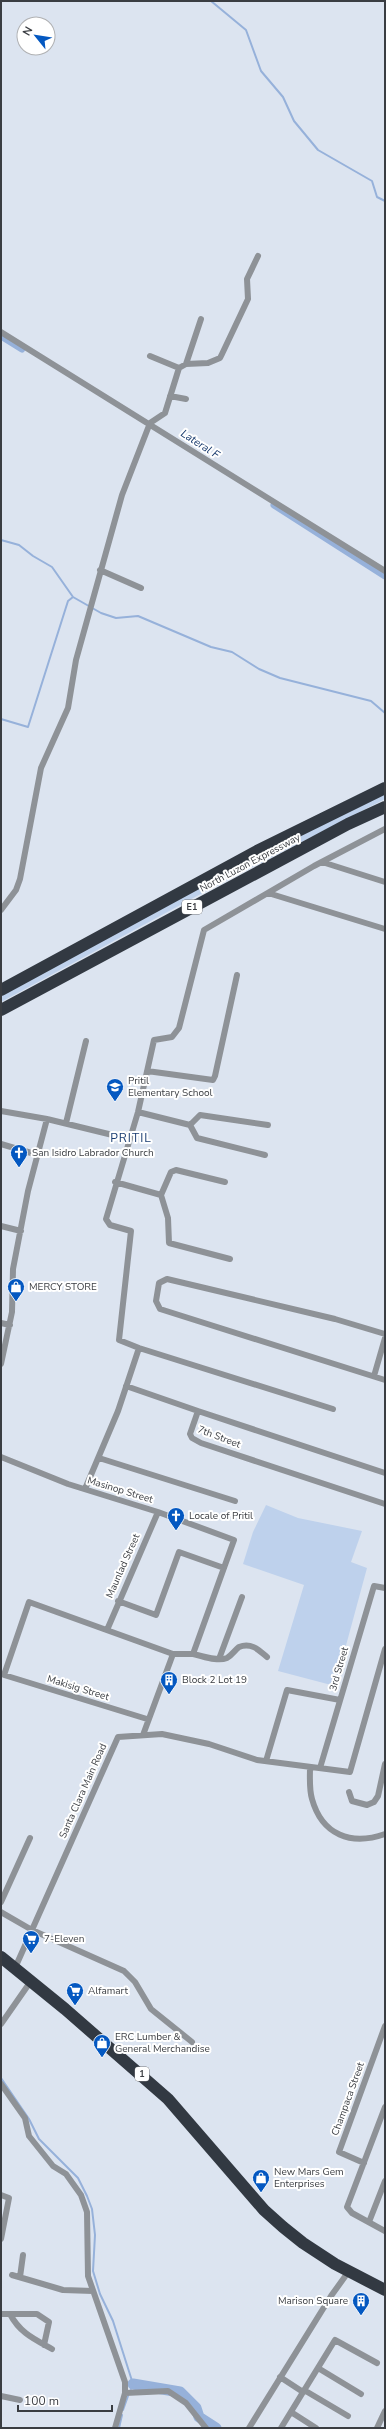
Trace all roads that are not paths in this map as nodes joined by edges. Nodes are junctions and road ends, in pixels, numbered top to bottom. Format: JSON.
{"nodes":[{"id":1,"x":258,"y":256,"type":"dead end"},
{"id":2,"x":201,"y":319,"type":"dead end"},
{"id":3,"x":1,"y":332,"type":"edge"},
{"id":4,"x":150,"y":356,"type":"dead end"},
{"id":5,"x":186,"y":364,"type":"junction"},
{"id":6,"x":179,"y":368,"type":"junction"},
{"id":7,"x":170,"y":396,"type":"junction"},
{"id":8,"x":186,"y":399,"type":"dead end"},
{"id":9,"x":149,"y":425,"type":"junction"},
{"id":10,"x":100,"y":570,"type":"junction"},
{"id":11,"x":385,"y":571,"type":"edge"},
{"id":12,"x":141,"y":588,"type":"dead end"},
{"id":13,"x":385,"y":788,"type":"edge"},
{"id":14,"x":385,"y":806,"type":"edge"},
{"id":15,"x":385,"y":829,"type":"edge"},
{"id":16,"x":322,"y":862,"type":"junction"},
{"id":17,"x":385,"y":882,"type":"edge"},
{"id":18,"x":268,"y":893,"type":"junction"},
{"id":19,"x":1,"y":910,"type":"edge"},
{"id":20,"x":385,"y":929,"type":"edge"},
{"id":21,"x":237,"y":975,"type":"dead end"},
{"id":22,"x":1,"y":990,"type":"edge"},
{"id":23,"x":1,"y":1010,"type":"edge"},
{"id":24,"x":86,"y":1041,"type":"dead end"},
{"id":25,"x":147,"y":1071,"type":"junction"},
{"id":26,"x":1,"y":1111,"type":"edge"},
{"id":27,"x":138,"y":1112,"type":"junction"},
{"id":28,"x":47,"y":1119,"type":"junction"},
{"id":29,"x":66,"y":1123,"type":"junction"},
{"id":30,"x":190,"y":1125,"type":"junction"},
{"id":31,"x":268,"y":1125,"type":"dead end"},
{"id":32,"x":129,"y":1139,"type":"junction"},
{"id":33,"x":1,"y":1144,"type":"edge"},
{"id":34,"x":38,"y":1154,"type":"junction"},
{"id":35,"x":265,"y":1155,"type":"dead end"},
{"id":36,"x":115,"y":1182,"type":"junction"},
{"id":37,"x":225,"y":1182,"type":"dead end"},
{"id":38,"x":161,"y":1195,"type":"junction"},
{"id":39,"x":1,"y":1226,"type":"edge"},
{"id":40,"x":21,"y":1231,"type":"junction"},
{"id":41,"x":230,"y":1259,"type":"dead end"},
{"id":42,"x":1,"y":1323,"type":"edge"},
{"id":43,"x":10,"y":1325,"type":"junction"},
{"id":44,"x":385,"y":1334,"type":"edge"},
{"id":45,"x":385,"y":1338,"type":"edge"},
{"id":46,"x":139,"y":1348,"type":"junction"},
{"id":47,"x":1,"y":1364,"type":"edge"},
{"id":48,"x":374,"y":1376,"type":"junction"},
{"id":49,"x":385,"y":1380,"type":"edge"},
{"id":50,"x":126,"y":1386,"type":"junction"},
{"id":51,"x":332,"y":1409,"type":"dead end"},
{"id":52,"x":198,"y":1411,"type":"junction"},
{"id":53,"x":1,"y":1457,"type":"edge"},
{"id":54,"x":99,"y":1458,"type":"junction"},
{"id":55,"x":385,"y":1473,"type":"edge"},
{"id":56,"x":85,"y":1489,"type":"junction"},
{"id":57,"x":235,"y":1500,"type":"dead end"},
{"id":58,"x":385,"y":1504,"type":"edge"},
{"id":59,"x":158,"y":1512,"type":"junction"},
{"id":60,"x":224,"y":1568,"type":"junction"},
{"id":61,"x":385,"y":1588,"type":"edge"},
{"id":62,"x":242,"y":1597,"type":"dead end"},
{"id":63,"x":118,"y":1601,"type":"junction"},
{"id":64,"x":107,"y":1630,"type":"junction"},
{"id":65,"x":385,"y":1649,"type":"edge"},
{"id":66,"x":173,"y":1654,"type":"junction"},
{"id":67,"x":193,"y":1654,"type":"junction"},
{"id":68,"x":267,"y":1657,"type":"dead end"},
{"id":69,"x":219,"y":1659,"type":"junction"},
{"id":70,"x":340,"y":1700,"type":"junction"},
{"id":71,"x":147,"y":1720,"type":"junction"},
{"id":72,"x":143,"y":1735,"type":"junction"},
{"id":73,"x":266,"y":1761,"type":"junction"},
{"id":74,"x":385,"y":1764,"type":"edge"},
{"id":75,"x":310,"y":1768,"type":"junction"},
{"id":76,"x":320,"y":1768,"type":"junction"},
{"id":77,"x":349,"y":1792,"type":"dead end"},
{"id":78,"x":385,"y":1834,"type":"edge"},
{"id":79,"x":30,"y":1838,"type":"dead end"},
{"id":80,"x":1,"y":1902,"type":"edge"},
{"id":81,"x":1,"y":1912,"type":"edge"},
{"id":82,"x":32,"y":1930,"type":"junction"},
{"id":83,"x":1,"y":1957,"type":"edge"},
{"id":84,"x":15,"y":1968,"type":"junction"},
{"id":85,"x":32,"y":1981,"type":"junction"},
{"id":86,"x":1,"y":2024,"type":"edge"},
{"id":87,"x":385,"y":2026,"type":"edge"},
{"id":88,"x":192,"y":2042,"type":"dead end"},
{"id":89,"x":1,"y":2084,"type":"edge"},
{"id":90,"x":385,"y":2107,"type":"edge"},
{"id":91,"x":364,"y":2163,"type":"junction"},
{"id":92,"x":385,"y":2181,"type":"edge"},
{"id":93,"x":1,"y":2195,"type":"edge"},
{"id":94,"x":369,"y":2222,"type":"junction"},
{"id":95,"x":2,"y":2229,"type":"edge"},
{"id":96,"x":385,"y":2231,"type":"edge"},
{"id":97,"x":1,"y":2239,"type":"edge"},
{"id":98,"x":23,"y":2255,"type":"dead end"},
{"id":99,"x":349,"y":2271,"type":"junction"},
{"id":100,"x":12,"y":2275,"type":"dead end"},
{"id":101,"x":20,"y":2277,"type":"junction"},
{"id":102,"x":385,"y":2290,"type":"edge"},
{"id":103,"x":93,"y":2291,"type":"junction"},
{"id":104,"x":1,"y":2314,"type":"edge"},
{"id":105,"x":10,"y":2314,"type":"junction"},
{"id":106,"x":44,"y":2344,"type":"junction"},
{"id":107,"x":52,"y":2349,"type":"dead end"},
{"id":108,"x":377,"y":2363,"type":"dead end"},
{"id":109,"x":318,"y":2368,"type":"junction"},
{"id":110,"x":280,"y":2377,"type":"junction"},
{"id":111,"x":304,"y":2391,"type":"junction"},
{"id":112,"x":125,"y":2392,"type":"junction"},
{"id":113,"x":361,"y":2394,"type":"dead end"},
{"id":114,"x":1,"y":2396,"type":"edge"},
{"id":115,"x":20,"y":2400,"type":"dead end"},
{"id":116,"x":385,"y":2411,"type":"edge"},
{"id":117,"x":291,"y":2412,"type":"junction"},
{"id":118,"x":348,"y":2416,"type":"dead end"},
{"id":119,"x":115,"y":2428,"type":"edge"},
{"id":120,"x":206,"y":2428,"type":"edge"},
{"id":121,"x":249,"y":2428,"type":"edge"},
{"id":122,"x":281,"y":2428,"type":"edge"},
{"id":123,"x":316,"y":2428,"type":"edge"},
{"id":124,"x":377,"y":2428,"type":"edge"}],
"edges":[{"from":1,"to":5,"type":"street"},
{"from":2,"to":5,"type":"street"},
{"from":3,"to":9,"type":"street"},
{"from":4,"to":6,"type":"street"},
{"from":5,"to":6,"type":"street"},
{"from":6,"to":7,"type":"street"},
{"from":7,"to":8,"type":"street"},
{"from":7,"to":9,"type":"street"},
{"from":9,"to":10,"type":"street"},
{"from":9,"to":11,"type":"street"},
{"from":10,"to":12,"type":"street"},
{"from":10,"to":19,"type":"street"},
{"from":13,"to":22,"type":"highway","name":"North Luzon Expressway","number":"E1"},
{"from":14,"to":23,"type":"highway","name":"North Luzon Expressway","number":"E1"},
{"from":15,"to":16,"type":"street"},
{"from":16,"to":17,"type":"street"},
{"from":16,"to":18,"type":"street"},
{"from":18,"to":20,"type":"street"},
{"from":18,"to":25,"type":"street"},
{"from":21,"to":25,"type":"street"},
{"from":24,"to":29,"type":"street"},
{"from":25,"to":27,"type":"street"},
{"from":26,"to":28,"type":"street"},
{"from":27,"to":30,"type":"street"},
{"from":27,"to":32,"type":"street"},
{"from":28,"to":29,"type":"street"},
{"from":28,"to":34,"type":"street"},
{"from":29,"to":32,"type":"street"},
{"from":30,"to":31,"type":"street"},
{"from":30,"to":35,"type":"street"},
{"from":32,"to":36,"type":"street"},
{"from":33,"to":34,"type":"street"},
{"from":34,"to":40,"type":"street"},
{"from":36,"to":38,"type":"street"},
{"from":36,"to":46,"type":"street"},
{"from":37,"to":38,"type":"street"},
{"from":38,"to":41,"type":"street"},
{"from":39,"to":40,"type":"street"},
{"from":40,"to":43,"type":"street"},
{"from":42,"to":43,"type":"street"},
{"from":43,"to":47,"type":"street"},
{"from":44,"to":48,"type":"street"},
{"from":45,"to":48,"type":"street"},
{"from":46,"to":50,"type":"street"},
{"from":46,"to":51,"type":"street"},
{"from":48,"to":49,"type":"street"},
{"from":50,"to":52,"type":"street"},
{"from":50,"to":54,"type":"street"},
{"from":52,"to":55,"type":"street","name":"7th Street"},
{"from":52,"to":58,"type":"street","name":"7th Street"},
{"from":53,"to":56,"type":"street","name":"Masinop Street"},
{"from":54,"to":56,"type":"street"},
{"from":54,"to":57,"type":"street"},
{"from":56,"to":59,"type":"street","name":"Masinop Street"},
{"from":59,"to":60,"type":"street","name":"Masinop Street"},
{"from":59,"to":63,"type":"street","name":"Maunlad Street"},
{"from":60,"to":63,"type":"street"},
{"from":60,"to":67,"type":"street"},
{"from":61,"to":70,"type":"street","name":"3rd Street"},
{"from":62,"to":69,"type":"street"},
{"from":63,"to":64,"type":"street","name":"Maunlad Street"},
{"from":64,"to":66,"type":"street"},
{"from":64,"to":71,"type":"street","name":"Makisig Street"},
{"from":65,"to":76,"type":"street","name":"Santa Clara Main Road"},
{"from":66,"to":67,"type":"street"},
{"from":66,"to":71,"type":"street"},
{"from":67,"to":69,"type":"street"},
{"from":68,"to":69,"type":"street"},
{"from":70,"to":73,"type":"street"},
{"from":70,"to":76,"type":"street","name":"3rd Street"},
{"from":71,"to":72,"type":"street"},
{"from":72,"to":73,"type":"street","name":"Santa Clara Main Road"},
{"from":72,"to":82,"type":"street","name":"Santa Clara Main Road"},
{"from":73,"to":75,"type":"street","name":"Santa Clara Main Road"},
{"from":74,"to":77,"type":"street"},
{"from":75,"to":76,"type":"street","name":"Santa Clara Main Road"},
{"from":75,"to":78,"type":"street"},
{"from":79,"to":80,"type":"street"},
{"from":81,"to":82,"type":"street"},
{"from":82,"to":84,"type":"street","name":"Santa Clara Main Road"},
{"from":82,"to":88,"type":"street"},
{"from":83,"to":84,"type":"highway","number":"1"},
{"from":84,"to":85,"type":"highway","number":"1"},
{"from":85,"to":86,"type":"street"},
{"from":85,"to":99,"type":"highway","number":"1"},
{"from":87,"to":91,"type":"street","name":"Champaca Street"},
{"from":89,"to":103,"type":"street"},
{"from":90,"to":91,"type":"street"},
{"from":91,"to":94,"type":"street"},
{"from":92,"to":94,"type":"street"},
{"from":93,"to":95,"type":"street"},
{"from":94,"to":96,"type":"street"},
{"from":95,"to":97,"type":"street"},
{"from":98,"to":101,"type":"street"},
{"from":99,"to":102,"type":"highway","number":"1"},
{"from":99,"to":110,"type":"street"},
{"from":100,"to":101,"type":"street"},
{"from":101,"to":103,"type":"street"},
{"from":103,"to":112,"type":"street"},
{"from":104,"to":105,"type":"street"},
{"from":105,"to":106,"type":"street"},
{"from":105,"to":106,"type":"street"},
{"from":106,"to":107,"type":"street"},
{"from":108,"to":109,"type":"street"},
{"from":109,"to":111,"type":"street"},
{"from":109,"to":113,"type":"street"},
{"from":110,"to":111,"type":"street"},
{"from":110,"to":121,"type":"street"},
{"from":111,"to":117,"type":"street"},
{"from":111,"to":118,"type":"street"},
{"from":112,"to":119,"type":"street"},
{"from":112,"to":120,"type":"street"},
{"from":114,"to":115,"type":"street"},
{"from":116,"to":124,"type":"street"},
{"from":117,"to":122,"type":"street"},
{"from":117,"to":123,"type":"street"}]}
